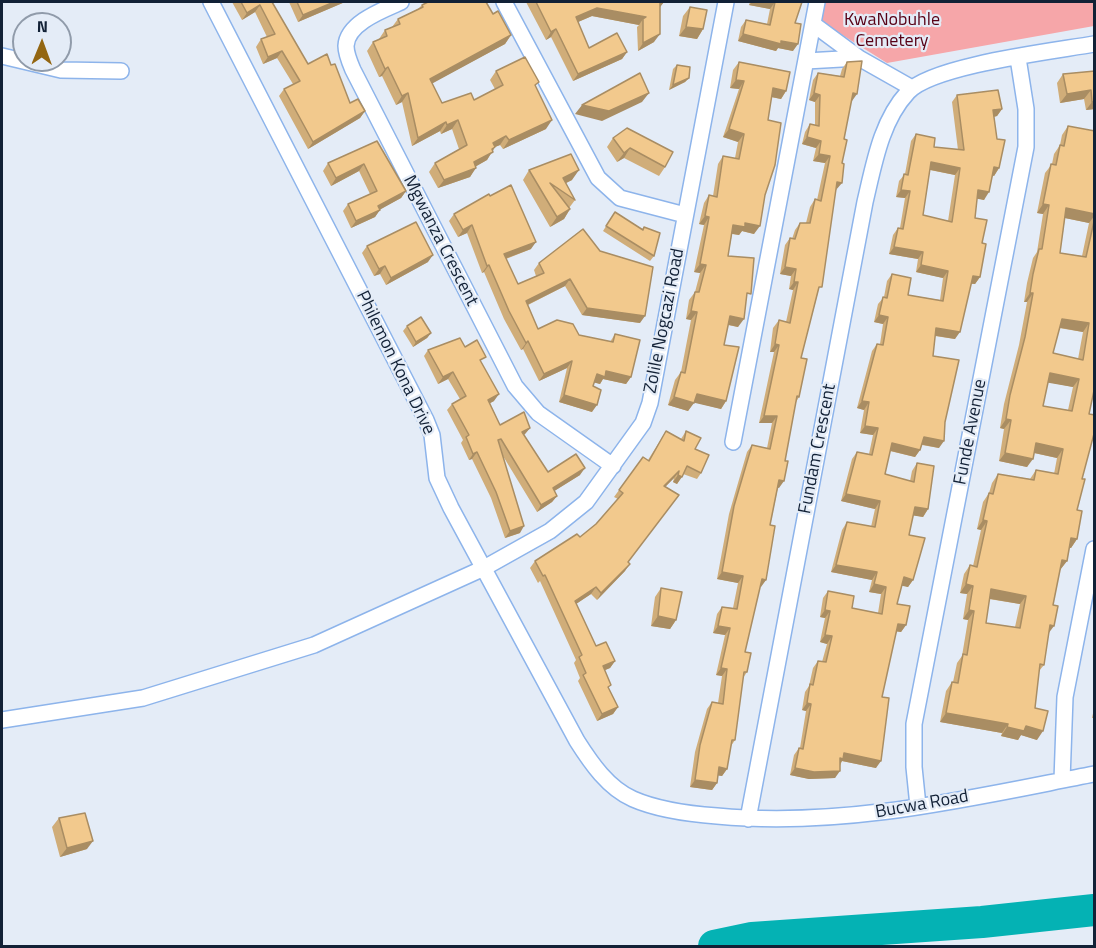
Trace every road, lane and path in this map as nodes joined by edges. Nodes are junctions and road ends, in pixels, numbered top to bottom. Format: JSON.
{"nodes":[{"id":1,"x":211,"y":2,"type":"edge"},
{"id":2,"x":401,"y":2,"type":"edge"},
{"id":3,"x":504,"y":2,"type":"edge"},
{"id":4,"x":726,"y":2,"type":"edge"},
{"id":5,"x":817,"y":2,"type":"edge"},
{"id":6,"x":813,"y":24,"type":"junction"},
{"id":7,"x":1095,"y":44,"type":"edge"},
{"id":8,"x":2,"y":56,"type":"edge"},
{"id":9,"x":859,"y":58,"type":"junction"},
{"id":10,"x":1018,"y":58,"type":"junction"},
{"id":11,"x":806,"y":61,"type":"junction"},
{"id":12,"x":121,"y":71,"type":"dead end"},
{"id":13,"x":912,"y":88,"type":"junction"},
{"id":14,"x":685,"y":215,"type":"junction"},
{"id":15,"x":733,"y":442,"type":"dead end"},
{"id":16,"x":613,"y":466,"type":"junction"},
{"id":17,"x":1095,"y":549,"type":"edge"},
{"id":18,"x":484,"y":568,"type":"junction"},
{"id":19,"x":2,"y":720,"type":"edge"},
{"id":20,"x":1095,"y":774,"type":"edge"},
{"id":21,"x":1062,"y":780,"type":"junction"},
{"id":22,"x":918,"y":806,"type":"junction"},
{"id":23,"x":748,"y":819,"type":"junction"}],
"edges":[{"from":1,"to":18,"type":"street","name":"Philemon Kona Drive"},
{"from":2,"to":16,"type":"street","name":"Mgwanza Crescent"},
{"from":3,"to":14,"type":"street"},
{"from":4,"to":14,"type":"street","name":"Zolile Nogcazi Road"},
{"from":5,"to":6,"type":"street"},
{"from":6,"to":9,"type":"street"},
{"from":6,"to":11,"type":"street"},
{"from":7,"to":10,"type":"street"},
{"from":8,"to":12,"type":"street"},
{"from":9,"to":11,"type":"street"},
{"from":9,"to":13,"type":"street"},
{"from":10,"to":13,"type":"street"},
{"from":10,"to":22,"type":"street","name":"Funde Avenue"},
{"from":11,"to":15,"type":"street"},
{"from":13,"to":23,"type":"street","name":"Fundam Crescent"},
{"from":14,"to":16,"type":"street","name":"Zolile Nogcazi Road"},
{"from":16,"to":18,"type":"street","name":"Zolile Nogcazi Road"},
{"from":17,"to":21,"type":"street"},
{"from":18,"to":19,"type":"street","name":"Zolile Nogcazi Road"},
{"from":18,"to":23,"type":"street","name":"Philemon Kona Drive"},
{"from":20,"to":21,"type":"street","name":"Bucwa Road"},
{"from":21,"to":22,"type":"street","name":"Bucwa Road"},
{"from":22,"to":23,"type":"street","name":"Bucwa Road"}]}
